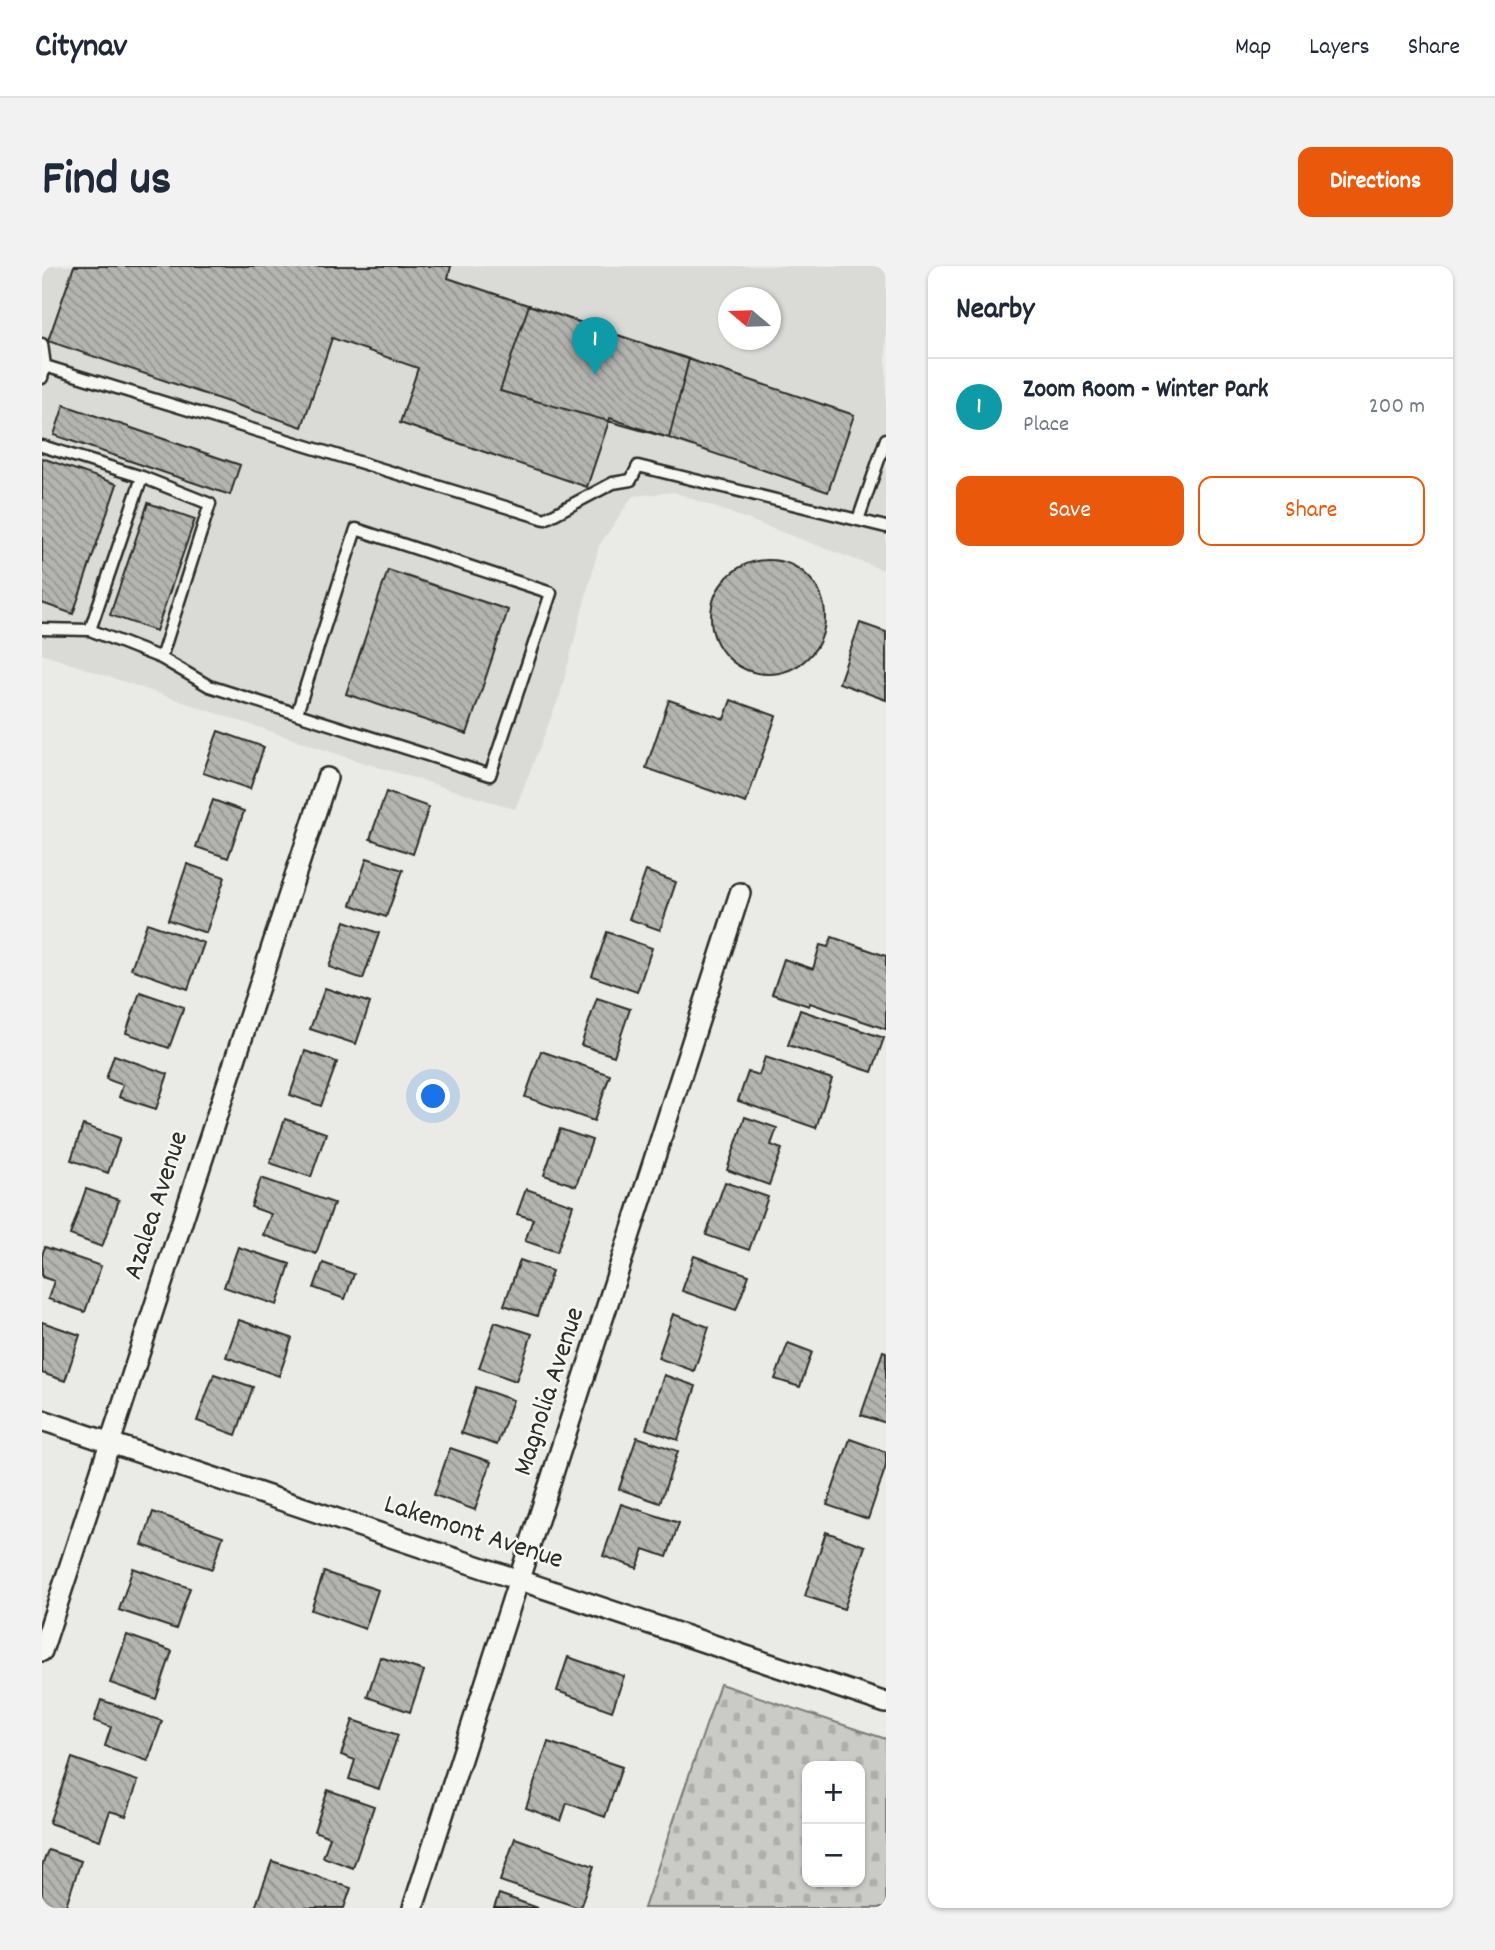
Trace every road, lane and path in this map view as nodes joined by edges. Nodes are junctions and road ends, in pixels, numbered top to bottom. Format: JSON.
{"nodes":[{"id":1,"x":42,"y":344,"type":"edge"},
{"id":2,"x":45,"y":366,"type":"junction"},
{"id":3,"x":42,"y":378,"type":"edge"},
{"id":4,"x":886,"y":439,"type":"edge"},
{"id":5,"x":42,"y":446,"type":"edge"},
{"id":6,"x":142,"y":477,"type":"junction"},
{"id":7,"x":858,"y":520,"type":"junction"},
{"id":8,"x":886,"y":527,"type":"edge"},
{"id":9,"x":42,"y":629,"type":"edge"},
{"id":10,"x":90,"y":630,"type":"junction"},
{"id":11,"x":161,"y":658,"type":"junction"},
{"id":12,"x":297,"y":713,"type":"junction"},
{"id":13,"x":327,"y":778,"type":"dead end"},
{"id":14,"x":740,"y":893,"type":"dead end"},
{"id":15,"x":42,"y":1420,"type":"edge"},
{"id":16,"x":111,"y":1443,"type":"junction"},
{"id":17,"x":520,"y":1579,"type":"junction"},
{"id":18,"x":42,"y":1651,"type":"edge"},
{"id":19,"x":886,"y":1703,"type":"edge"},
{"id":20,"x":413,"y":1908,"type":"edge"}],
"edges":[{"from":1,"to":2,"type":"lane"},
{"from":2,"to":3,"type":"lane"},
{"from":2,"to":7,"type":"lane"},
{"from":4,"to":7,"type":"lane"},
{"from":5,"to":6,"type":"lane"},
{"from":6,"to":10,"type":"lane"},
{"from":6,"to":11,"type":"lane"},
{"from":7,"to":8,"type":"lane"},
{"from":9,"to":10,"type":"lane"},
{"from":10,"to":11,"type":"lane"},
{"from":11,"to":12,"type":"lane"},
{"from":12,"to":12,"type":"lane"},
{"from":13,"to":16,"type":"street","name":"Azalea Avenue"},
{"from":14,"to":17,"type":"street","name":"Magnolia Avenue"},
{"from":15,"to":16,"type":"street","name":"Lakemont Avenue"},
{"from":16,"to":17,"type":"street","name":"Lakemont Avenue"},
{"from":16,"to":18,"type":"street","name":"Azalea Avenue"},
{"from":17,"to":19,"type":"street","name":"Lakemont Avenue"},
{"from":17,"to":20,"type":"street","name":"Magnolia Avenue"}]}
